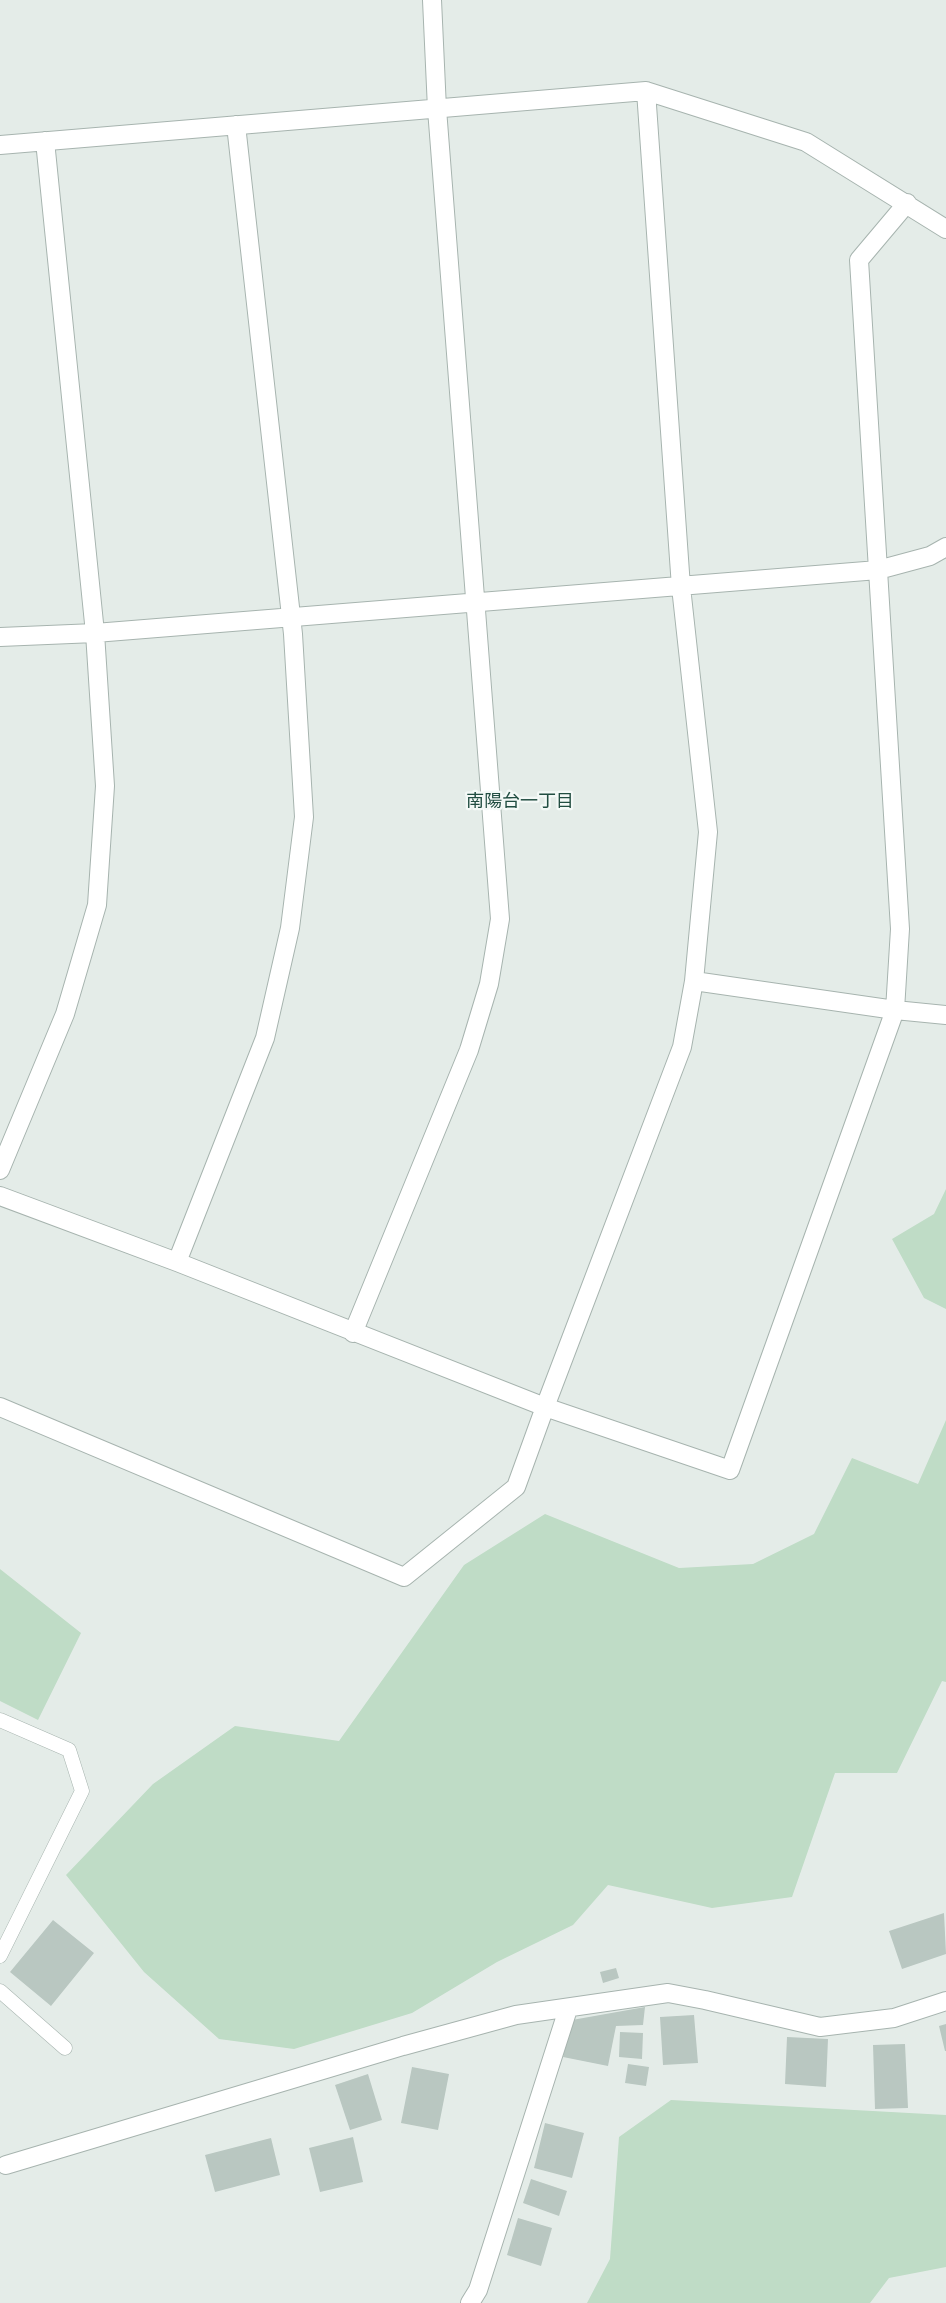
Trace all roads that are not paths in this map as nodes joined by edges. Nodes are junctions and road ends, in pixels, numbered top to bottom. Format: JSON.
{"nodes":[{"id":1,"x":432,"y":0,"type":"edge"},
{"id":2,"x":646,"y":91,"type":"junction"},
{"id":3,"x":437,"y":108,"type":"junction"},
{"id":4,"x":236,"y":125,"type":"junction"},
{"id":5,"x":45,"y":141,"type":"junction"},
{"id":6,"x":0,"y":145,"type":"edge"},
{"id":7,"x":907,"y":203,"type":"junction"},
{"id":8,"x":946,"y":228,"type":"edge"},
{"id":9,"x":946,"y":547,"type":"edge"},
{"id":10,"x":878,"y":570,"type":"junction"},
{"id":11,"x":681,"y":587,"type":"junction"},
{"id":12,"x":475,"y":603,"type":"junction"},
{"id":13,"x":292,"y":617,"type":"junction"},
{"id":14,"x":95,"y":633,"type":"junction"},
{"id":15,"x":0,"y":637,"type":"edge"},
{"id":16,"x":694,"y":981,"type":"junction"},
{"id":17,"x":895,"y":1010,"type":"junction"},
{"id":18,"x":946,"y":1015,"type":"edge"},
{"id":19,"x":0,"y":1170,"type":"edge"},
{"id":20,"x":0,"y":1196,"type":"edge"},
{"id":21,"x":177,"y":1262,"type":"junction"},
{"id":22,"x":353,"y":1333,"type":"junction"},
{"id":23,"x":0,"y":1407,"type":"edge"},
{"id":24,"x":544,"y":1407,"type":"junction"},
{"id":25,"x":0,"y":1720,"type":"edge"},
{"id":26,"x":0,"y":1956,"type":"edge"},
{"id":27,"x":0,"y":1991,"type":"edge"},
{"id":28,"x":946,"y":2001,"type":"edge"},
{"id":29,"x":568,"y":2009,"type":"junction"},
{"id":30,"x":65,"y":2048,"type":"dead end"},
{"id":31,"x":2,"y":2165,"type":"edge"},
{"id":32,"x":470,"y":2303,"type":"edge"}],
"edges":[{"from":1,"to":3,"type":"street"},
{"from":2,"to":3,"type":"street"},
{"from":2,"to":7,"type":"street"},
{"from":2,"to":11,"type":"street"},
{"from":3,"to":4,"type":"street"},
{"from":3,"to":12,"type":"street"},
{"from":4,"to":5,"type":"street"},
{"from":4,"to":13,"type":"street"},
{"from":5,"to":6,"type":"street"},
{"from":5,"to":14,"type":"street"},
{"from":7,"to":8,"type":"street"},
{"from":7,"to":10,"type":"street"},
{"from":9,"to":10,"type":"street"},
{"from":10,"to":11,"type":"street"},
{"from":10,"to":17,"type":"street"},
{"from":11,"to":12,"type":"street"},
{"from":11,"to":16,"type":"street"},
{"from":12,"to":13,"type":"street"},
{"from":12,"to":22,"type":"street"},
{"from":13,"to":14,"type":"street"},
{"from":13,"to":21,"type":"street"},
{"from":14,"to":15,"type":"street"},
{"from":14,"to":19,"type":"street"},
{"from":16,"to":17,"type":"street"},
{"from":16,"to":24,"type":"street"},
{"from":17,"to":18,"type":"street"},
{"from":17,"to":24,"type":"street"},
{"from":20,"to":21,"type":"street"},
{"from":21,"to":22,"type":"street"},
{"from":22,"to":24,"type":"street"},
{"from":23,"to":24,"type":"street"},
{"from":25,"to":26,"type":"lane"},
{"from":27,"to":30,"type":"lane"},
{"from":28,"to":29,"type":"street"},
{"from":29,"to":31,"type":"street"},
{"from":29,"to":32,"type":"street"}]}
